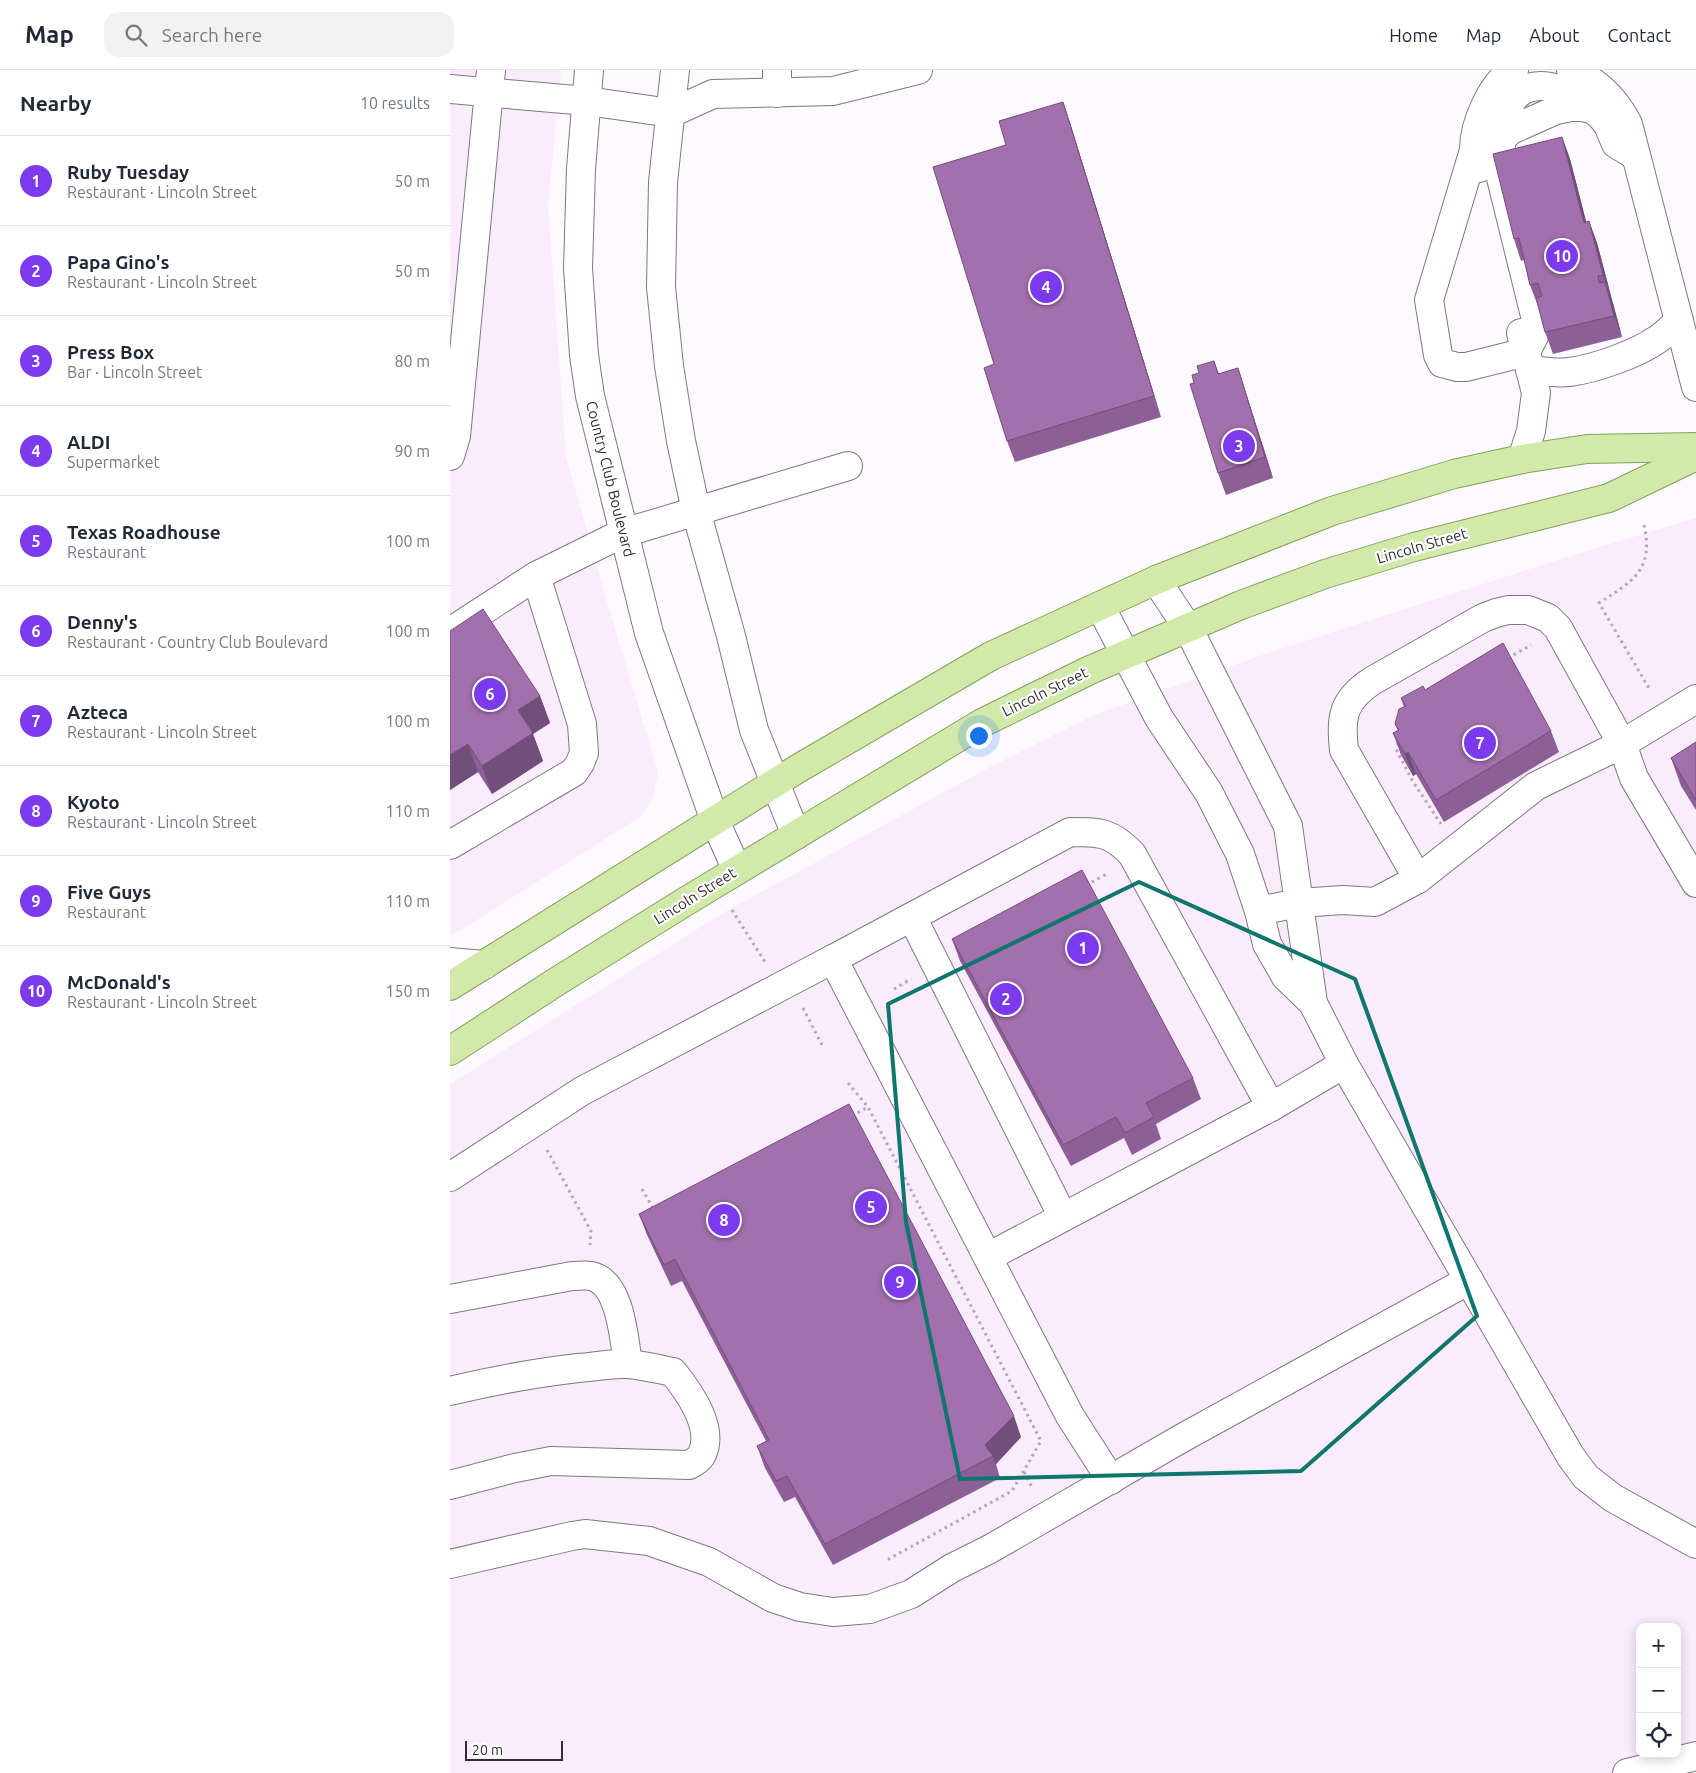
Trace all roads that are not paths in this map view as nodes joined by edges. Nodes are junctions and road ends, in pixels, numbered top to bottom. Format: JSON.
{"nodes":[{"id":1,"x":589,"y":70,"type":"edge"},
{"id":2,"x":675,"y":70,"type":"edge"},
{"id":3,"x":918,"y":70,"type":"edge"},
{"id":4,"x":1514,"y":70,"type":"edge"},
{"id":5,"x":1571,"y":70,"type":"edge"},
{"id":6,"x":490,"y":81,"type":"edge"},
{"id":7,"x":777,"y":81,"type":"edge"},
{"id":8,"x":450,"y":89,"type":"edge"},
{"id":9,"x":587,"y":101,"type":"junction"},
{"id":10,"x":671,"y":113,"type":"junction"},
{"id":11,"x":1474,"y":150,"type":"junction"},
{"id":12,"x":1636,"y":156,"type":"junction"},
{"id":13,"x":1679,"y":321,"type":"junction"},
{"id":14,"x":1528,"y":361,"type":"junction"},
{"id":15,"x":1696,"y":387,"type":"edge"},
{"id":16,"x":1696,"y":447,"type":"edge"},
{"id":17,"x":450,"y":456,"type":"edge"},
{"id":18,"x":1696,"y":456,"type":"edge"},
{"id":19,"x":1522,"y":460,"type":"junction"},
{"id":20,"x":848,"y":466,"type":"dead end"},
{"id":21,"x":696,"y":511,"type":"junction"},
{"id":22,"x":623,"y":533,"type":"junction"},
{"id":23,"x":536,"y":576,"type":"junction"},
{"id":24,"x":1156,"y":580,"type":"junction"},
{"id":25,"x":1100,"y":606,"type":"junction"},
{"id":26,"x":1188,"y":628,"type":"junction"},
{"id":27,"x":450,"y":632,"type":"edge"},
{"id":28,"x":1126,"y":655,"type":"junction"},
{"id":29,"x":1696,"y":698,"type":"edge"},
{"id":30,"x":1622,"y":744,"type":"junction"},
{"id":31,"x":776,"y":783,"type":"junction"},
{"id":32,"x":715,"y":821,"type":"junction"},
{"id":33,"x":796,"y":835,"type":"junction"},
{"id":34,"x":450,"y":845,"type":"edge"},
{"id":35,"x":738,"y":870,"type":"junction"},
{"id":36,"x":1418,"y":879,"type":"junction"},
{"id":37,"x":1696,"y":883,"type":"edge"},
{"id":38,"x":1299,"y":903,"type":"junction"},
{"id":39,"x":1259,"y":911,"type":"junction"},
{"id":40,"x":912,"y":917,"type":"junction"},
{"id":41,"x":833,"y":960,"type":"junction"},
{"id":42,"x":450,"y":962,"type":"edge"},
{"id":43,"x":484,"y":965,"type":"junction"},
{"id":44,"x":450,"y":986,"type":"edge"},
{"id":45,"x":1313,"y":1003,"type":"junction"},
{"id":46,"x":450,"y":1052,"type":"edge"},
{"id":47,"x":1344,"y":1064,"type":"junction"},
{"id":48,"x":1271,"y":1107,"type":"junction"},
{"id":49,"x":450,"y":1177,"type":"edge"},
{"id":50,"x":1063,"y":1217,"type":"junction"},
{"id":51,"x":988,"y":1257,"type":"junction"},
{"id":52,"x":1469,"y":1280,"type":"junction"},
{"id":53,"x":450,"y":1299,"type":"edge"},
{"id":54,"x":628,"y":1364,"type":"junction"},
{"id":55,"x":450,"y":1391,"type":"edge"},
{"id":56,"x":1111,"y":1480,"type":"junction"},
{"id":57,"x":450,"y":1484,"type":"edge"},
{"id":58,"x":1696,"y":1544,"type":"edge"},
{"id":59,"x":450,"y":1564,"type":"edge"},
{"id":60,"x":1696,"y":1756,"type":"edge"},
{"id":61,"x":1627,"y":1773,"type":"edge"}],
"edges":[{"from":1,"to":9,"type":"street","name":"Country Club Boulevard"},
{"from":2,"to":10,"type":"street"},
{"from":3,"to":7,"type":"street"},
{"from":4,"to":11,"type":"street"},
{"from":5,"to":12,"type":"street"},
{"from":6,"to":8,"type":"street"},
{"from":6,"to":9,"type":"street"},
{"from":6,"to":17,"type":"street"},
{"from":7,"to":10,"type":"street"},
{"from":9,"to":10,"type":"street"},
{"from":9,"to":22,"type":"street","name":"Country Club Boulevard"},
{"from":10,"to":21,"type":"street"},
{"from":11,"to":14,"type":"street"},
{"from":11,"to":14,"type":"street"},
{"from":12,"to":13,"type":"street"},
{"from":12,"to":14,"type":"street"},
{"from":13,"to":14,"type":"street"},
{"from":13,"to":15,"type":"street"},
{"from":14,"to":19,"type":"street"},
{"from":16,"to":19,"type":"main road"},
{"from":18,"to":26,"type":"main road","name":"Lincoln Street"},
{"from":19,"to":24,"type":"main road"},
{"from":20,"to":21,"type":"street"},
{"from":21,"to":22,"type":"street"},
{"from":21,"to":31,"type":"street"},
{"from":22,"to":23,"type":"street"},
{"from":22,"to":32,"type":"street","name":"Country Club Boulevard"},
{"from":23,"to":27,"type":"street"},
{"from":23,"to":34,"type":"street"},
{"from":24,"to":25,"type":"main road"},
{"from":24,"to":26,"type":"street"},
{"from":25,"to":28,"type":"street"},
{"from":25,"to":31,"type":"main road"},
{"from":26,"to":28,"type":"main road","name":"Lincoln Street"},
{"from":26,"to":38,"type":"street"},
{"from":28,"to":33,"type":"main road","name":"Lincoln Street"},
{"from":28,"to":39,"type":"street"},
{"from":29,"to":30,"type":"street"},
{"from":30,"to":36,"type":"street"},
{"from":30,"to":36,"type":"street"},
{"from":30,"to":37,"type":"street"},
{"from":31,"to":32,"type":"main road"},
{"from":31,"to":33,"type":"street"},
{"from":32,"to":35,"type":"street","name":"Country Club Boulevard"},
{"from":32,"to":43,"type":"main road"},
{"from":33,"to":35,"type":"main road","name":"Lincoln Street"},
{"from":35,"to":46,"type":"main road","name":"Lincoln Street"},
{"from":36,"to":38,"type":"street"},
{"from":38,"to":39,"type":"street"},
{"from":38,"to":45,"type":"street"},
{"from":39,"to":45,"type":"street"},
{"from":40,"to":41,"type":"street"},
{"from":40,"to":48,"type":"street"},
{"from":40,"to":50,"type":"street"},
{"from":41,"to":49,"type":"street"},
{"from":41,"to":51,"type":"street"},
{"from":42,"to":43,"type":"street"},
{"from":43,"to":44,"type":"main road"},
{"from":45,"to":47,"type":"street"},
{"from":47,"to":48,"type":"street"},
{"from":47,"to":52,"type":"street"},
{"from":48,"to":50,"type":"street"},
{"from":50,"to":51,"type":"street"},
{"from":51,"to":56,"type":"street"},
{"from":52,"to":56,"type":"street"},
{"from":52,"to":58,"type":"street"},
{"from":53,"to":54,"type":"street"},
{"from":54,"to":55,"type":"street"},
{"from":54,"to":57,"type":"street"},
{"from":56,"to":59,"type":"street"},
{"from":60,"to":61,"type":"street"}]}
